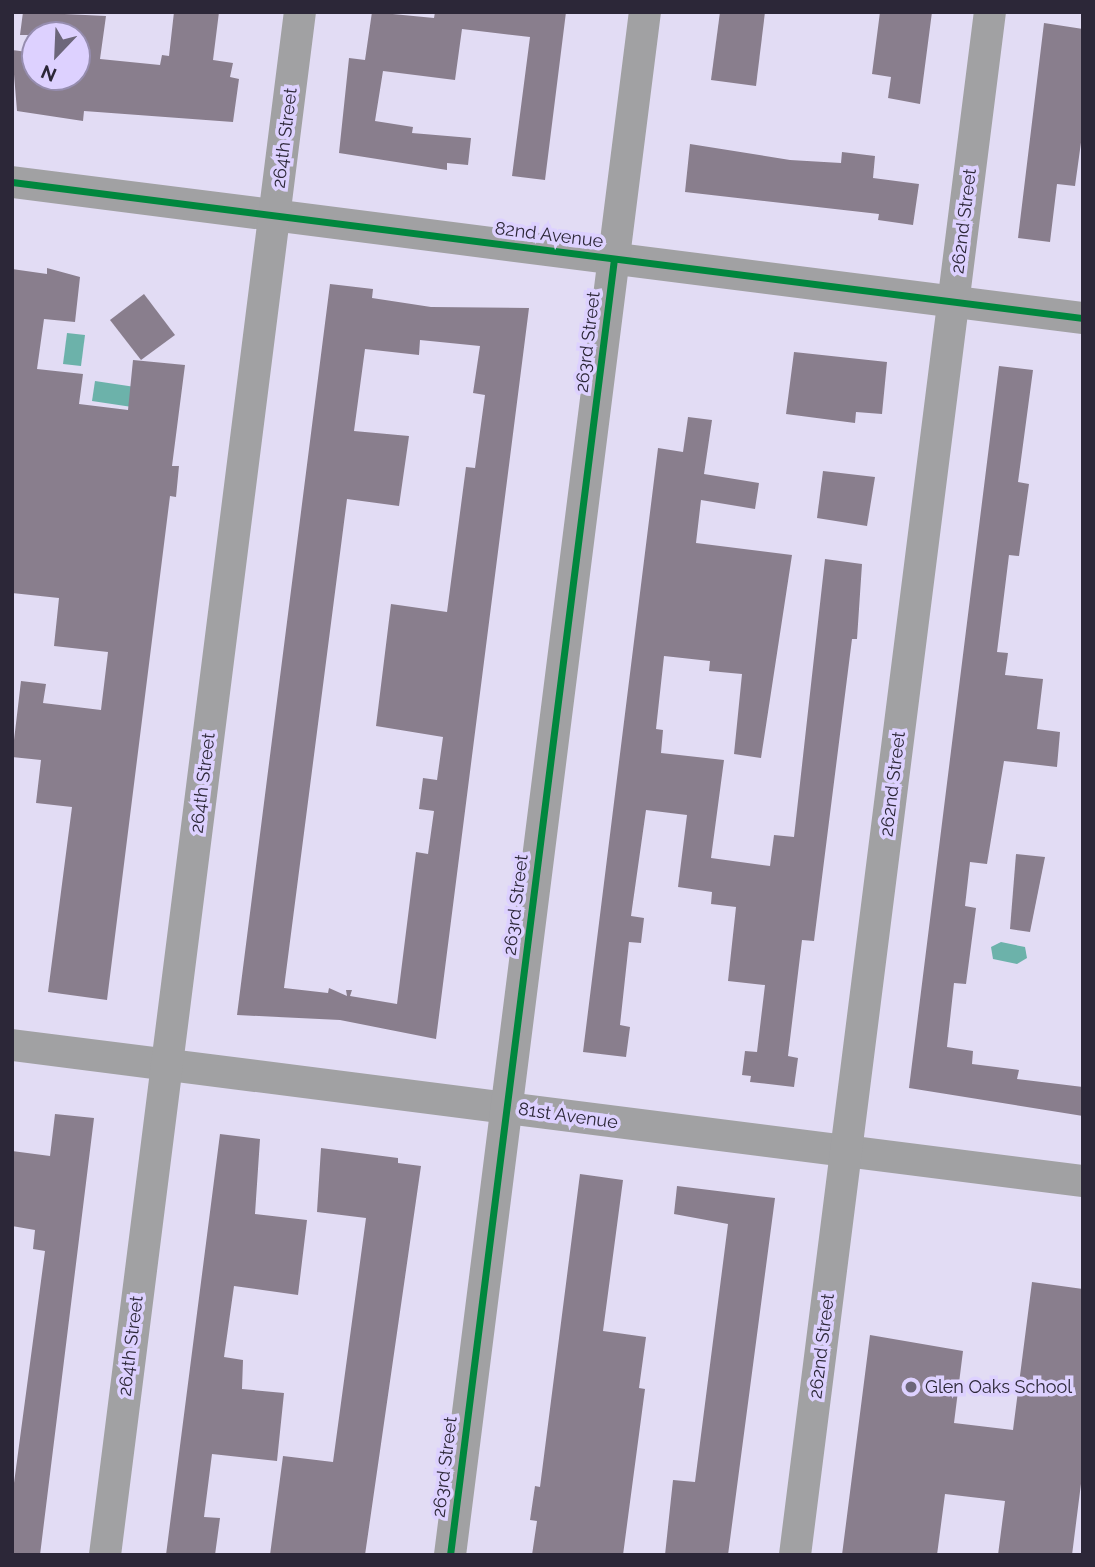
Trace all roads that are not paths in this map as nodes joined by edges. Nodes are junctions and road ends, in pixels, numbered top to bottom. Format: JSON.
{"nodes":[{"id":1,"x":300,"y":12,"type":"edge"},
{"id":2,"x":645,"y":12,"type":"edge"},
{"id":3,"x":990,"y":12,"type":"edge"},
{"id":4,"x":12,"y":183,"type":"edge"},
{"id":5,"x":275,"y":215,"type":"junction"},
{"id":6,"x":614,"y":259,"type":"junction"},
{"id":7,"x":953,"y":302,"type":"junction"},
{"id":8,"x":1083,"y":318,"type":"edge"},
{"id":9,"x":12,"y":1045,"type":"edge"},
{"id":10,"x":167,"y":1064,"type":"junction"},
{"id":11,"x":506,"y":1108,"type":"junction"},
{"id":12,"x":847,"y":1153,"type":"junction"},
{"id":13,"x":1083,"y":1181,"type":"edge"},
{"id":14,"x":105,"y":1555,"type":"edge"},
{"id":15,"x":450,"y":1555,"type":"edge"},
{"id":16,"x":795,"y":1555,"type":"edge"}],
"edges":[{"from":1,"to":5,"type":"street","name":"264th Street"},
{"from":2,"to":6,"type":"street","name":"263rd Street"},
{"from":3,"to":7,"type":"street","name":"262nd Street"},
{"from":4,"to":5,"type":"street","name":"82nd Avenue"},
{"from":5,"to":6,"type":"street","name":"82nd Avenue"},
{"from":5,"to":10,"type":"street","name":"264th Street"},
{"from":6,"to":7,"type":"street","name":"82nd Avenue"},
{"from":6,"to":11,"type":"street","name":"263rd Street"},
{"from":7,"to":8,"type":"street","name":"82nd Avenue"},
{"from":7,"to":12,"type":"street","name":"262nd Street"},
{"from":9,"to":10,"type":"street","name":"81st Avenue"},
{"from":10,"to":11,"type":"street","name":"81st Avenue"},
{"from":10,"to":14,"type":"street","name":"264th Street"},
{"from":11,"to":12,"type":"street","name":"81st Avenue"},
{"from":11,"to":15,"type":"street","name":"263rd Street"},
{"from":12,"to":13,"type":"street","name":"81st Avenue"},
{"from":12,"to":16,"type":"street","name":"262nd Street"}]}
